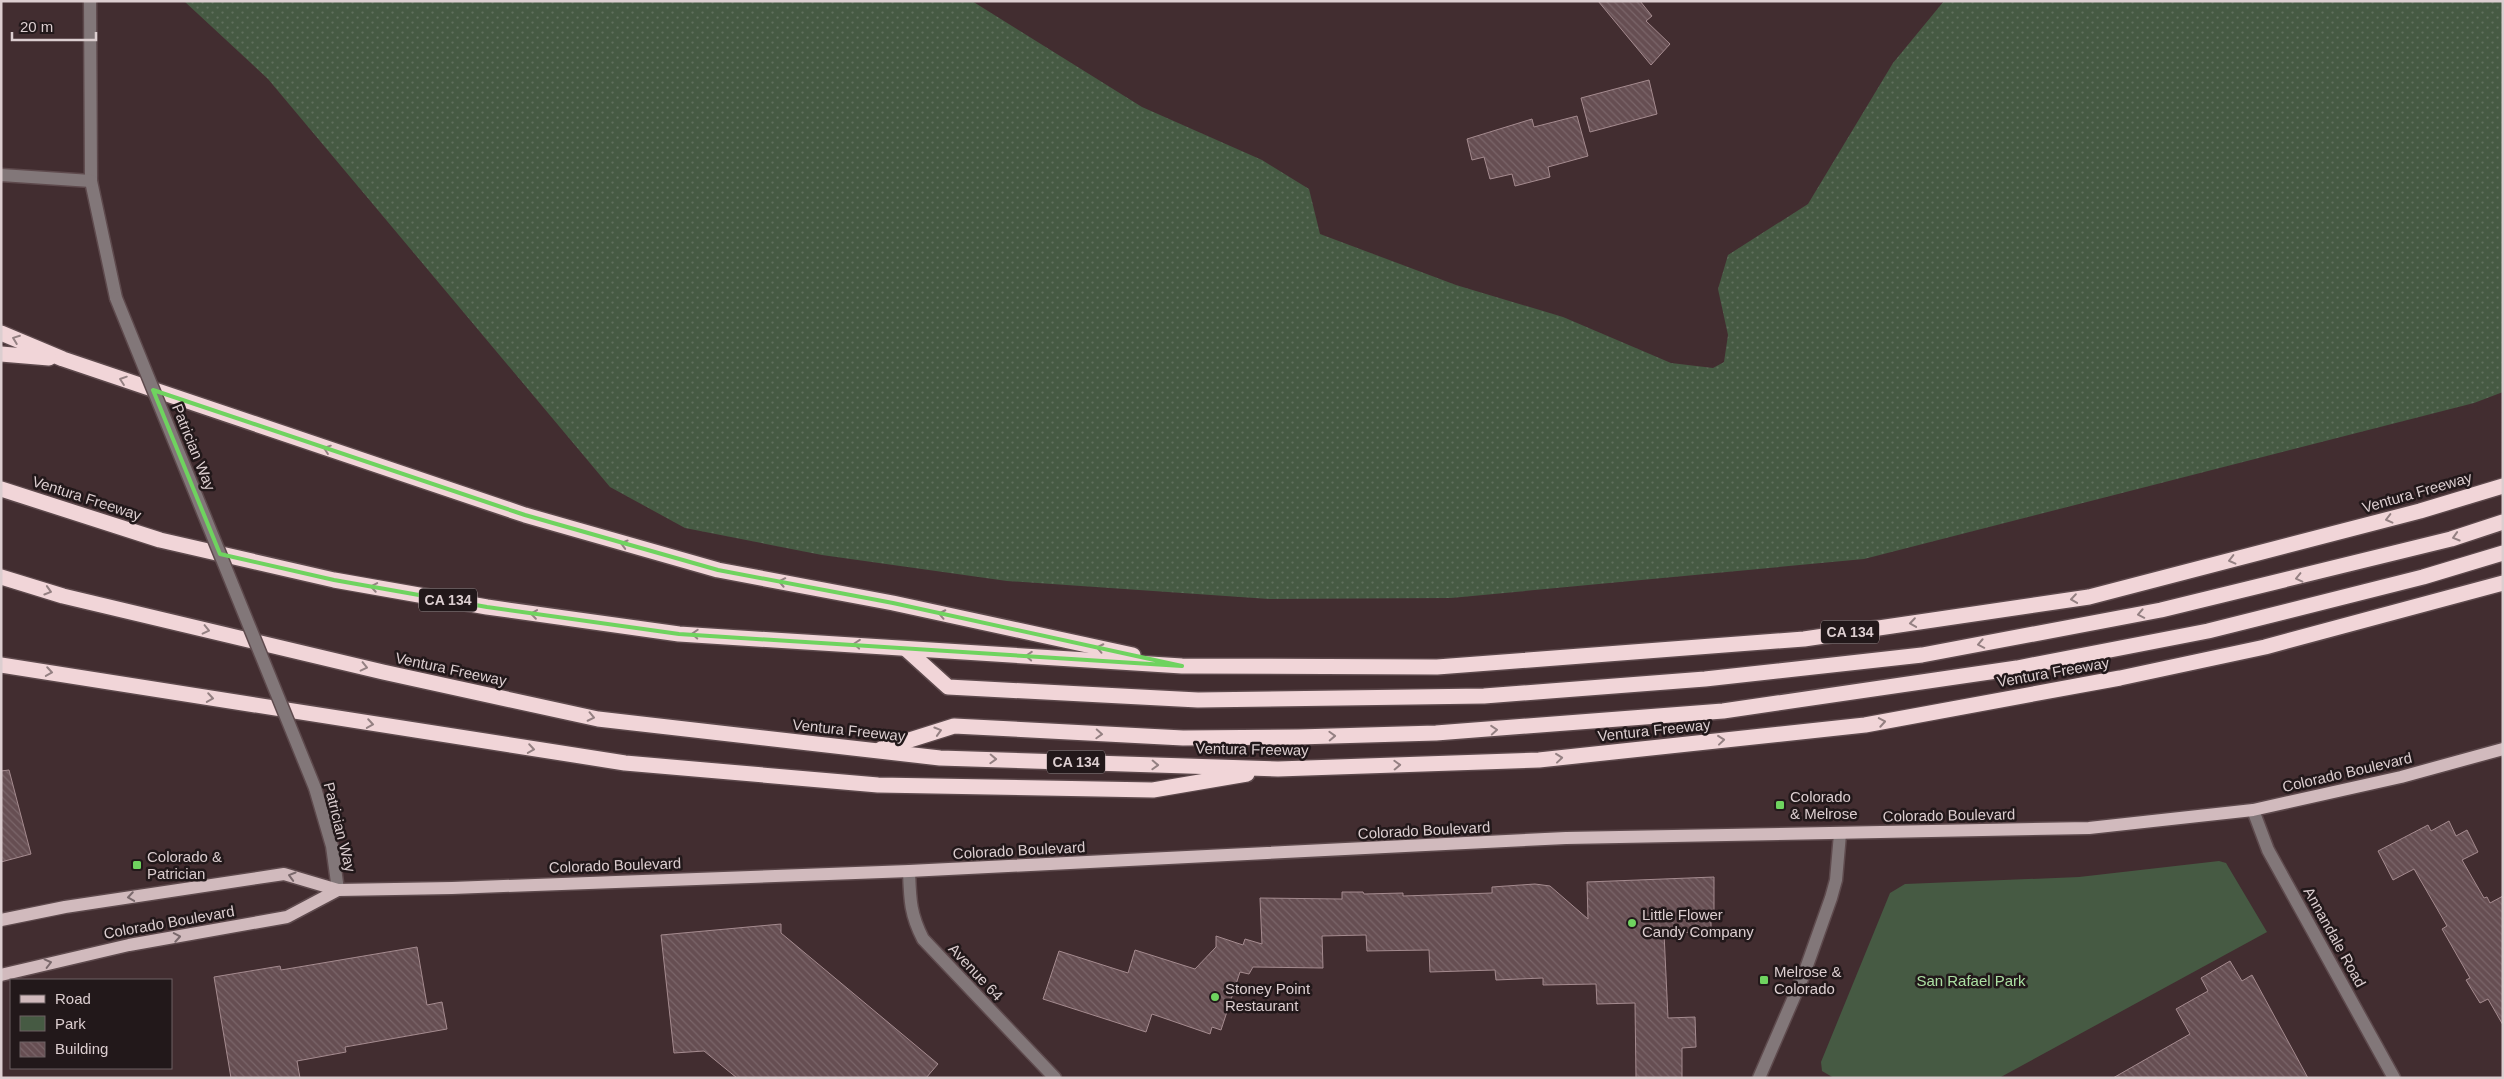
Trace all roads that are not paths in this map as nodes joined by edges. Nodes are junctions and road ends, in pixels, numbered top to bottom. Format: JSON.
{"nodes":[{"id":1,"x":90,"y":1,"type":"edge"},
{"id":2,"x":1,"y":176,"type":"edge"},
{"id":3,"x":91,"y":182,"type":"junction"},
{"id":4,"x":1,"y":334,"type":"edge"},
{"id":5,"x":1,"y":354,"type":"edge"},
{"id":6,"x":63,"y":360,"type":"junction"},
{"id":7,"x":2503,"y":486,"type":"edge"},
{"id":8,"x":1,"y":489,"type":"edge"},
{"id":9,"x":2503,"y":522,"type":"edge"},
{"id":10,"x":2503,"y":553,"type":"edge"},
{"id":11,"x":1,"y":577,"type":"edge"},
{"id":12,"x":2503,"y":583,"type":"edge"},
{"id":13,"x":906,"y":649,"type":"junction"},
{"id":14,"x":1,"y":665,"type":"edge"},
{"id":15,"x":1182,"y":666,"type":"junction"},
{"id":16,"x":2503,"y":749,"type":"edge"},
{"id":17,"x":875,"y":751,"type":"junction"},
{"id":18,"x":1278,"y":768,"type":"junction"},
{"id":19,"x":2253,"y":810,"type":"junction"},
{"id":20,"x":1840,"y":834,"type":"junction"},
{"id":21,"x":909,"y":871,"type":"junction"},
{"id":22,"x":338,"y":890,"type":"junction"},
{"id":23,"x":1,"y":920,"type":"edge"},
{"id":24,"x":1,"y":975,"type":"edge"},
{"id":25,"x":1055,"y":1078,"type":"edge"},
{"id":26,"x":1759,"y":1078,"type":"edge"},
{"id":27,"x":2394,"y":1078,"type":"edge"}],
"edges":[{"from":1,"to":3,"type":"street","name":"Patrician Way"},
{"from":2,"to":3,"type":"street"},
{"from":3,"to":22,"type":"street","name":"Patrician Way","bridge":true},
{"from":6,"to":4,"type":"highway","one_way":true},
{"from":5,"to":6,"type":"highway"},
{"from":15,"to":6,"type":"highway","one_way":true},
{"from":7,"to":15,"type":"highway","name":"Ventura Freeway","number":"CA 134","one_way":true},
{"from":13,"to":8,"type":"highway","name":"Ventura Freeway","number":"CA 134","one_way":true},
{"from":9,"to":13,"type":"highway","one_way":true},
{"from":17,"to":10,"type":"highway","one_way":true},
{"from":11,"to":17,"type":"highway","name":"Ventura Freeway","number":"CA 134","one_way":true},
{"from":18,"to":12,"type":"highway","name":"Ventura Freeway","number":"CA 134","one_way":true},
{"from":15,"to":13,"type":"highway","name":"Ventura Freeway","number":"CA 134","one_way":true},
{"from":14,"to":18,"type":"highway","one_way":true},
{"from":16,"to":19,"type":"main road","name":"Colorado Boulevard"},
{"from":17,"to":18,"type":"highway","name":"Ventura Freeway","number":"CA 134","one_way":true},
{"from":19,"to":20,"type":"main road","name":"Colorado Boulevard"},
{"from":19,"to":27,"type":"street","name":"Annandale Road"},
{"from":20,"to":21,"type":"main road","name":"Colorado Boulevard"},
{"from":20,"to":26,"type":"street"},
{"from":21,"to":22,"type":"main road","name":"Colorado Boulevard"},
{"from":21,"to":25,"type":"street","name":"Avenue 64"},
{"from":22,"to":23,"type":"main road","name":"Colorado Boulevard","one_way":true},
{"from":24,"to":22,"type":"main road","name":"Colorado Boulevard","one_way":true}]}
